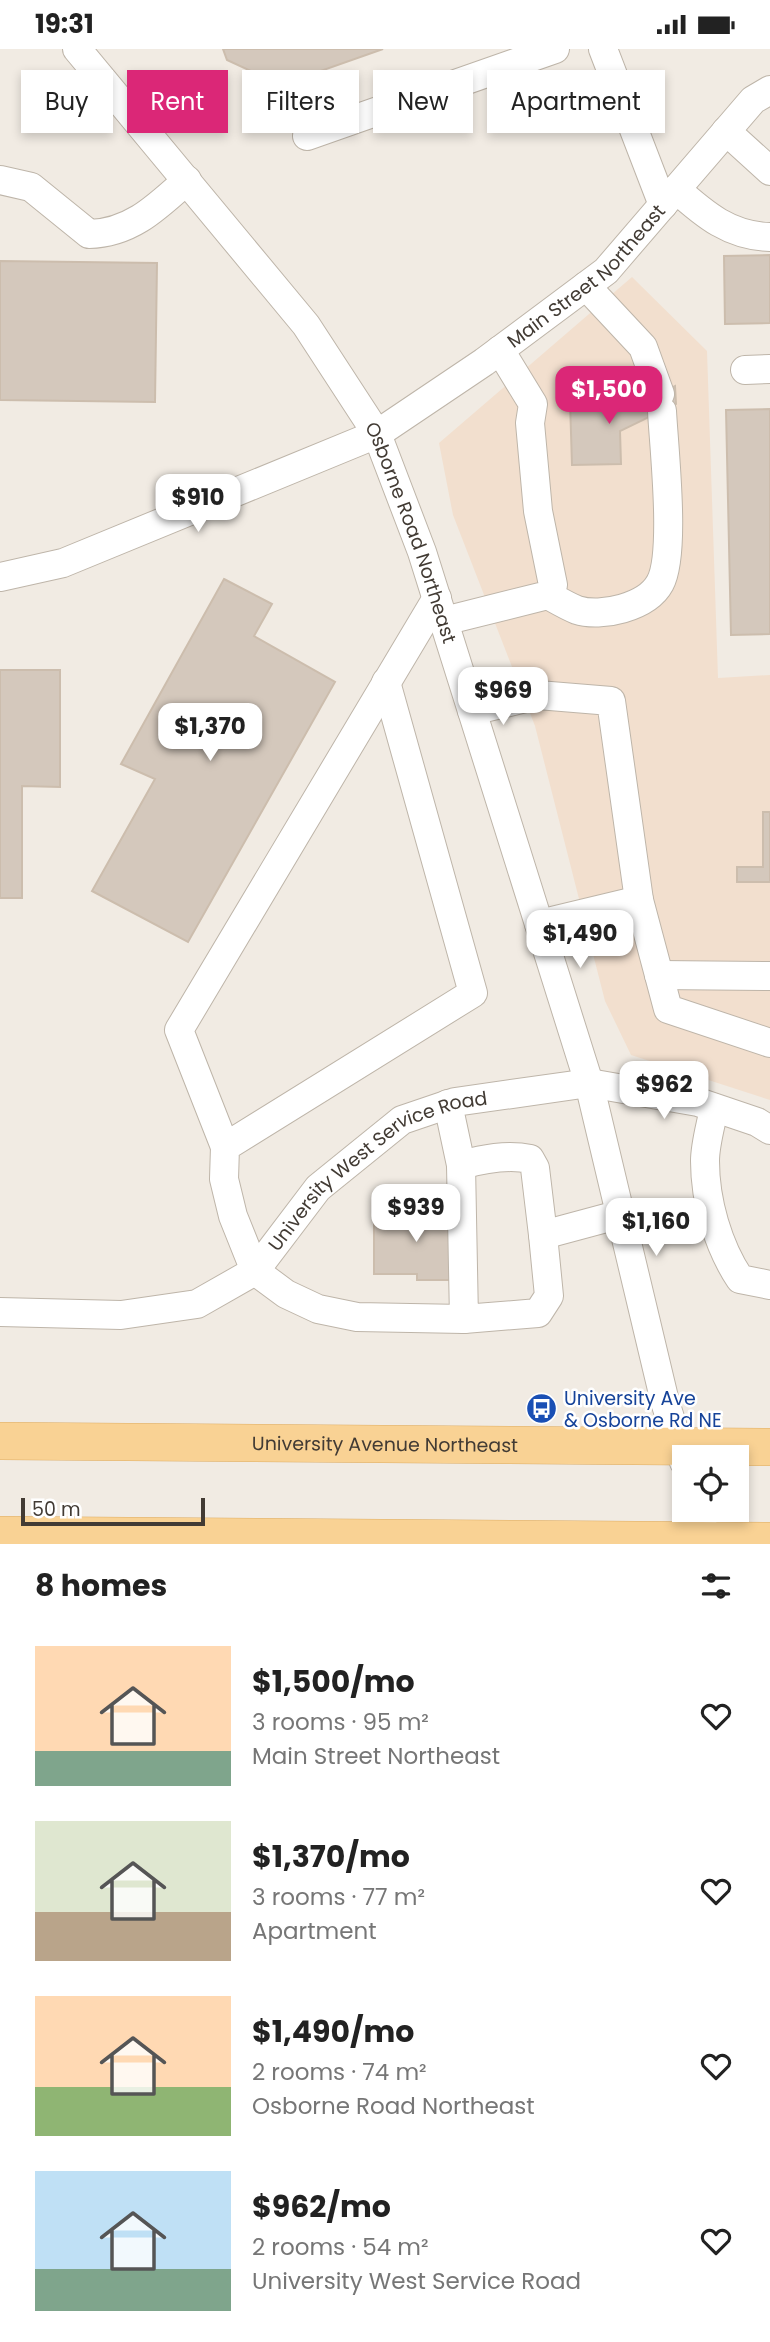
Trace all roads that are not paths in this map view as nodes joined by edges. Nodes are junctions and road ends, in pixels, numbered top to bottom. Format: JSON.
{"nodes":[{"id":1,"x":77,"y":49,"type":"edge"},
{"id":2,"x":555,"y":49,"type":"edge"},
{"id":3,"x":603,"y":49,"type":"edge"},
{"id":4,"x":770,"y":90,"type":"edge"},
{"id":5,"x":726,"y":131,"type":"junction"},
{"id":6,"x":307,"y":136,"type":"dead end"},
{"id":7,"x":770,"y":171,"type":"edge"},
{"id":8,"x":0,"y":180,"type":"edge"},
{"id":9,"x":187,"y":180,"type":"junction"},
{"id":10,"x":670,"y":197,"type":"junction"},
{"id":11,"x":770,"y":237,"type":"edge"},
{"id":12,"x":586,"y":286,"type":"junction"},
{"id":13,"x":500,"y":350,"type":"junction"},
{"id":14,"x":377,"y":434,"type":"junction"},
{"id":15,"x":0,"y":577,"type":"edge"},
{"id":16,"x":548,"y":596,"type":"junction"},
{"id":17,"x":440,"y":610,"type":"junction"},
{"id":18,"x":386,"y":682,"type":"junction"},
{"id":19,"x":472,"y":711,"type":"junction"},
{"id":20,"x":639,"y":900,"type":"junction"},
{"id":21,"x":540,"y":924,"type":"junction"},
{"id":22,"x":659,"y":975,"type":"junction"},
{"id":23,"x":770,"y":976,"type":"edge"},
{"id":24,"x":770,"y":1043,"type":"edge"},
{"id":25,"x":589,"y":1083,"type":"junction"},
{"id":26,"x":448,"y":1104,"type":"junction"},
{"id":27,"x":714,"y":1108,"type":"junction"},
{"id":28,"x":770,"y":1130,"type":"edge"},
{"id":29,"x":225,"y":1147,"type":"junction"},
{"id":30,"x":461,"y":1165,"type":"junction"},
{"id":31,"x":621,"y":1214,"type":"junction"},
{"id":32,"x":543,"y":1235,"type":"junction"},
{"id":33,"x":255,"y":1271,"type":"junction"},
{"id":34,"x":770,"y":1285,"type":"edge"},
{"id":35,"x":0,"y":1312,"type":"edge"},
{"id":36,"x":464,"y":1319,"type":"junction"},
{"id":37,"x":0,"y":1441,"type":"edge"},
{"id":38,"x":679,"y":1445,"type":"edge"},
{"id":39,"x":770,"y":1447,"type":"edge"},
{"id":40,"x":749,"y":1449,"type":"edge"},
{"id":41,"x":672,"y":1454,"type":"edge"},
{"id":42,"x":704,"y":1531,"type":"edge"},
{"id":43,"x":0,"y":1535,"type":"edge"},
{"id":44,"x":770,"y":1541,"type":"edge"}],
"edges":[{"from":1,"to":9,"type":"street","name":"Osborne Road Northeast"},
{"from":2,"to":6,"type":"street"},
{"from":3,"to":10,"type":"street"},
{"from":4,"to":5,"type":"street","name":"Main Street Northeast"},
{"from":5,"to":7,"type":"street"},
{"from":5,"to":10,"type":"street","name":"Main Street Northeast"},
{"from":8,"to":9,"type":"street"},
{"from":9,"to":14,"type":"street","name":"Osborne Road Northeast"},
{"from":10,"to":11,"type":"street"},
{"from":10,"to":12,"type":"street","name":"Main Street Northeast"},
{"from":12,"to":13,"type":"street","name":"Main Street Northeast"},
{"from":12,"to":16,"type":"street"},
{"from":13,"to":14,"type":"street","name":"Main Street Northeast"},
{"from":13,"to":16,"type":"street"},
{"from":14,"to":15,"type":"street","name":"Main Street Northeast"},
{"from":14,"to":17,"type":"street","name":"Osborne Road Northeast"},
{"from":16,"to":17,"type":"street"},
{"from":17,"to":18,"type":"street"},
{"from":17,"to":19,"type":"street","name":"Osborne Road Northeast"},
{"from":18,"to":29,"type":"street"},
{"from":18,"to":29,"type":"street"},
{"from":19,"to":20,"type":"street"},
{"from":19,"to":21,"type":"street","name":"Osborne Road Northeast"},
{"from":20,"to":21,"type":"street"},
{"from":20,"to":22,"type":"street"},
{"from":21,"to":25,"type":"street","name":"Osborne Road Northeast"},
{"from":22,"to":23,"type":"street"},
{"from":22,"to":24,"type":"street"},
{"from":25,"to":26,"type":"street","name":"University West Service Road"},
{"from":25,"to":27,"type":"street","name":"University West Service Road"},
{"from":25,"to":31,"type":"street","name":"Osborne Road Northeast"},
{"from":26,"to":30,"type":"street"},
{"from":26,"to":33,"type":"street","name":"University West Service Road"},
{"from":27,"to":28,"type":"street","name":"University West Service Road"},
{"from":27,"to":34,"type":"street"},
{"from":29,"to":33,"type":"street"},
{"from":30,"to":32,"type":"street"},
{"from":30,"to":36,"type":"street"},
{"from":31,"to":32,"type":"street"},
{"from":31,"to":38,"type":"street","name":"Osborne Road Northeast"},
{"from":32,"to":36,"type":"street"},
{"from":33,"to":35,"type":"street","name":"University West Service Road"},
{"from":33,"to":36,"type":"street"},
{"from":37,"to":41,"type":"main road","name":"University Avenue Northeast"},
{"from":39,"to":40,"type":"main road","name":"University Avenue Northeast"},
{"from":42,"to":43,"type":"main road"},
{"from":42,"to":44,"type":"main road"}]}
